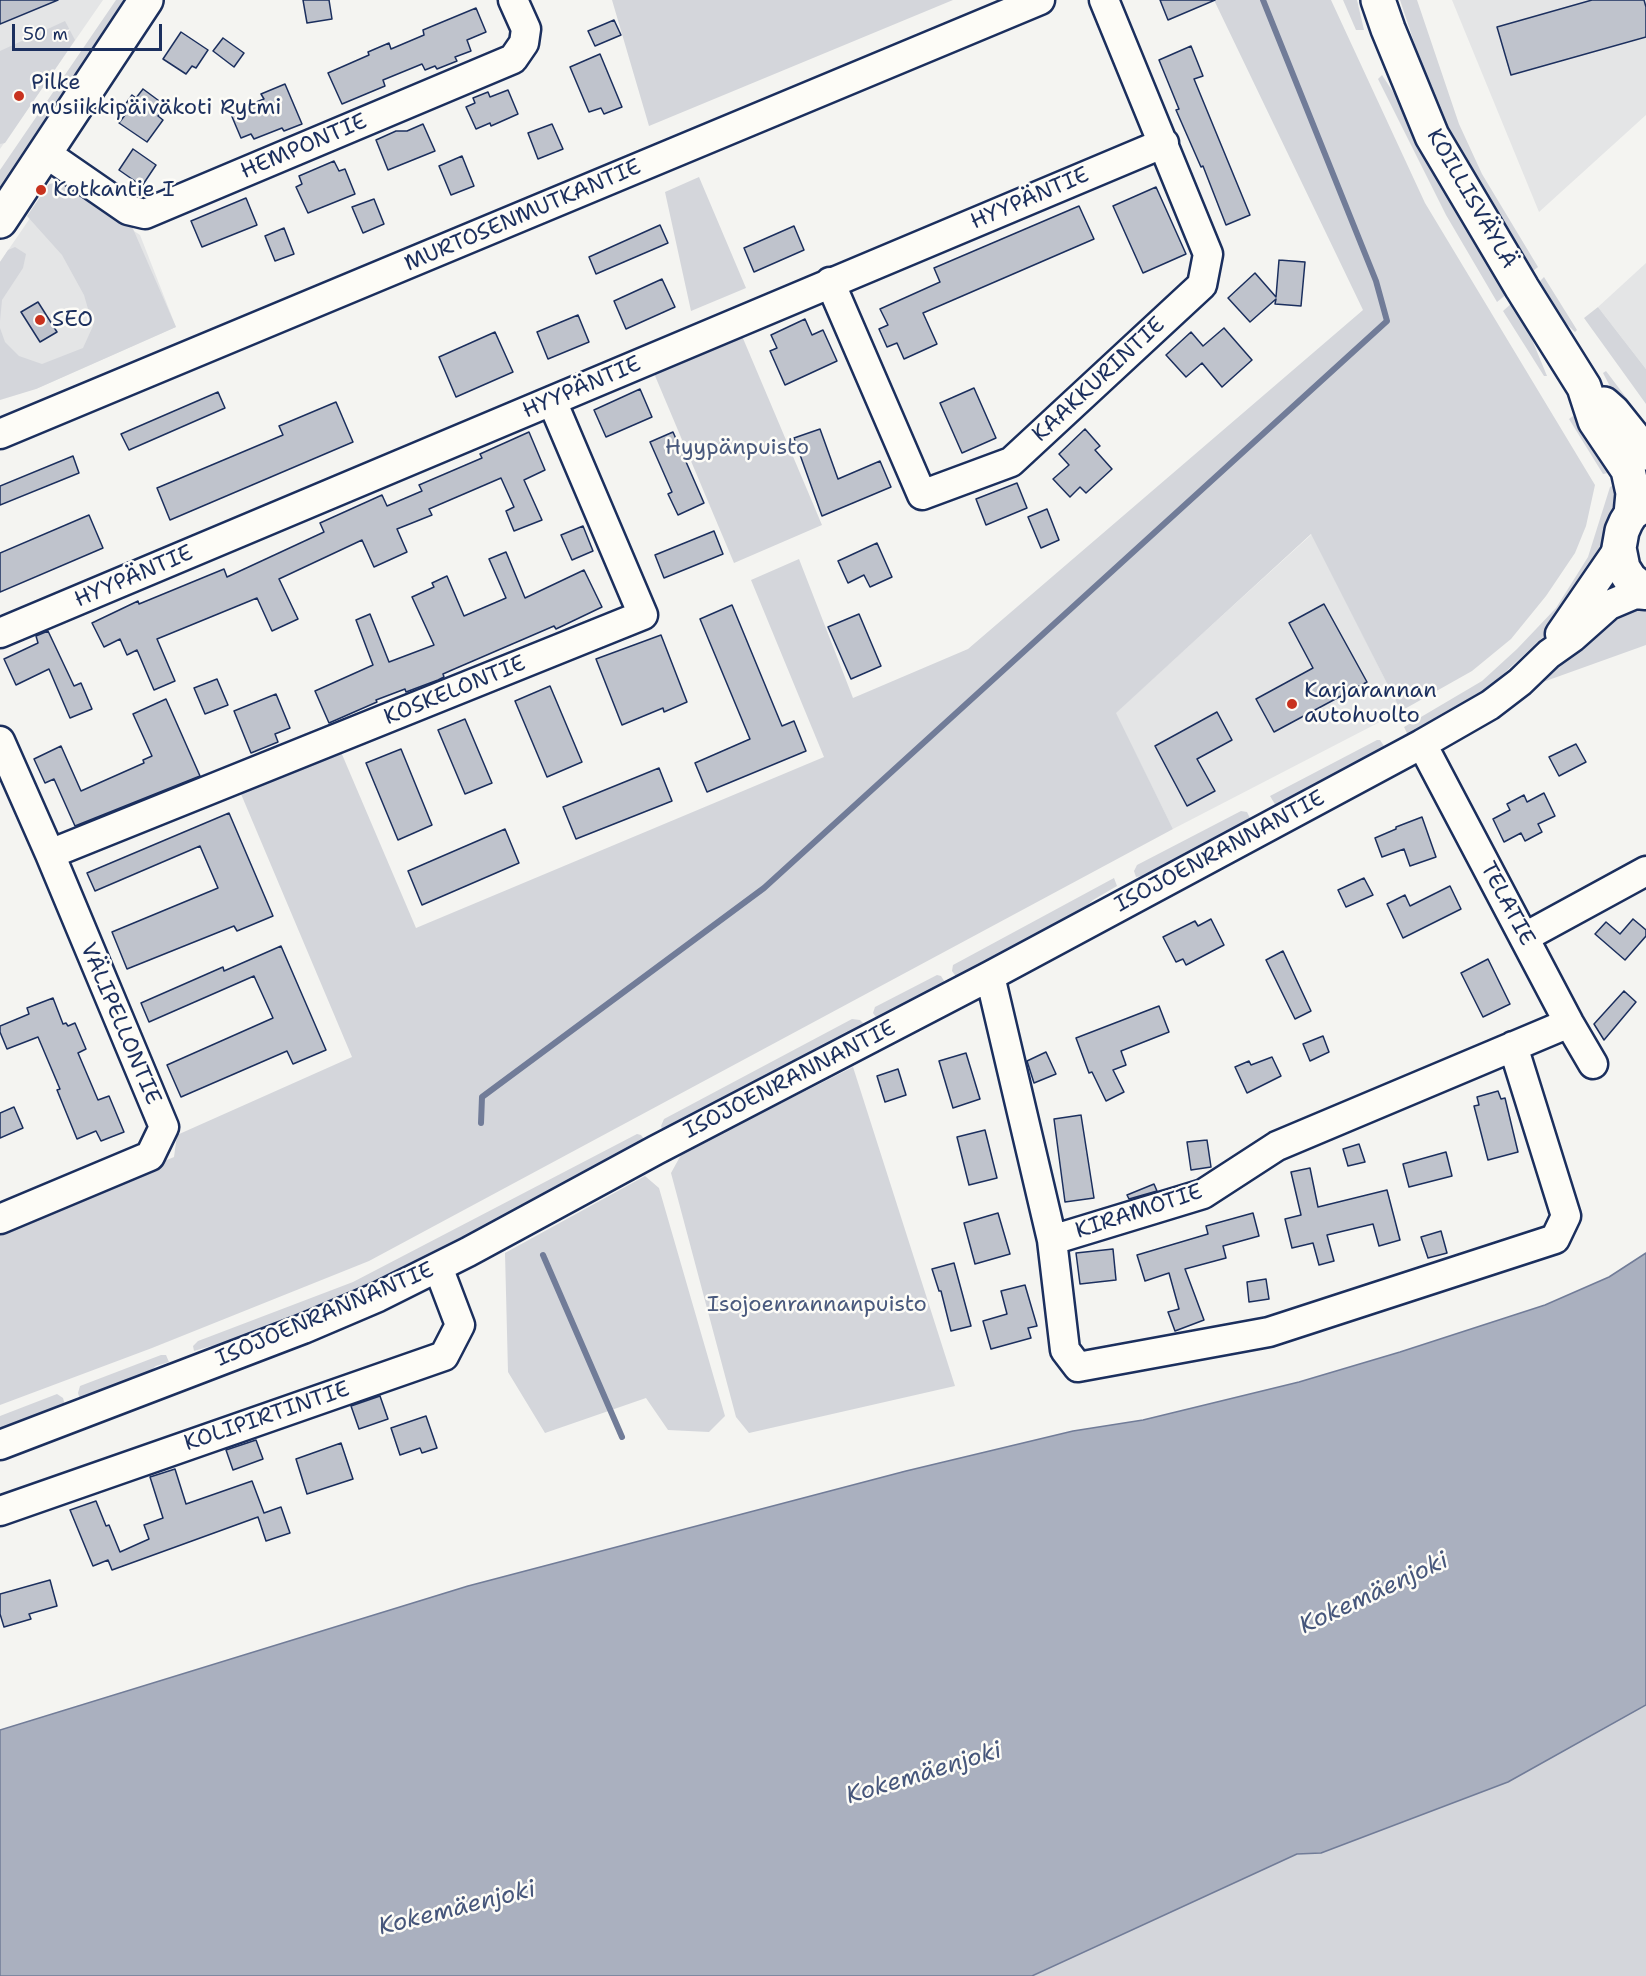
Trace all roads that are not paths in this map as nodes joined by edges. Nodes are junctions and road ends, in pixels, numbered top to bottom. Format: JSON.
{"nodes":[{"id":1,"x":146,"y":0,"type":"edge"},
{"id":2,"x":513,"y":0,"type":"edge"},
{"id":3,"x":1040,"y":0,"type":"edge"},
{"id":4,"x":1104,"y":0,"type":"edge"},
{"id":5,"x":1378,"y":0,"type":"edge"},
{"id":6,"x":1164,"y":143,"type":"junction"},
{"id":7,"x":44,"y":152,"type":"junction"},
{"id":8,"x":0,"y":221,"type":"edge"},
{"id":9,"x":830,"y":282,"type":"junction"},
{"id":10,"x":1584,"y":387,"type":"junction"},
{"id":11,"x":552,"y":401,"type":"junction"},
{"id":12,"x":2,"y":433,"type":"edge"},
{"id":13,"x":1646,"y":453,"type":"edge"},
{"id":14,"x":1639,"y":509,"type":"edge"},
{"id":15,"x":1619,"y":548,"type":"junction"},
{"id":16,"x":1646,"y":593,"type":"edge"},
{"id":17,"x":0,"y":633,"type":"edge"},
{"id":18,"x":1549,"y":654,"type":"junction"},
{"id":19,"x":0,"y":741,"type":"edge"},
{"id":20,"x":1422,"y":744,"type":"junction"},
{"id":21,"x":50,"y":854,"type":"junction"},
{"id":22,"x":1646,"y":872,"type":"edge"},
{"id":23,"x":1525,"y":938,"type":"junction"},
{"id":24,"x":990,"y":976,"type":"junction"},
{"id":25,"x":1569,"y":1023,"type":"junction"},
{"id":26,"x":1513,"y":1046,"type":"junction"},
{"id":27,"x":1593,"y":1064,"type":"dead end"},
{"id":28,"x":0,"y":1220,"type":"edge"},
{"id":29,"x":1052,"y":1240,"type":"junction"},
{"id":30,"x":438,"y":1267,"type":"junction"},
{"id":31,"x":0,"y":1445,"type":"edge"},
{"id":32,"x":0,"y":1511,"type":"edge"}],
"edges":[{"from":1,"to":7,"type":"main road"},
{"from":2,"to":7,"type":"street","name":"HEMPONTIE"},
{"from":3,"to":12,"type":"street","name":"MURTOSENMUTKANTIE"},
{"from":4,"to":6,"type":"street","name":"KAAKKURINTIE"},
{"from":5,"to":10,"type":"main road","name":"KOILLISVÄYLÄ"},
{"from":6,"to":9,"type":"street","name":"HYYPÄNTIE"},
{"from":6,"to":9,"type":"street","name":"KAAKKURINTIE"},
{"from":7,"to":8,"type":"main road"},
{"from":9,"to":11,"type":"street","name":"HYYPÄNTIE"},
{"from":10,"to":13,"type":"main road","name":"KOILLISVÄYLÄ"},
{"from":10,"to":14,"type":"main road","name":"KOILLISVÄYLÄ"},
{"from":11,"to":17,"type":"street","name":"HYYPÄNTIE"},
{"from":11,"to":21,"type":"street","name":"KOSKELONTIE"},
{"from":14,"to":15,"type":"main road"},
{"from":15,"to":16,"type":"main road"},
{"from":15,"to":18,"type":"street","name":"ISOJOENRANNANTIE"},
{"from":16,"to":18,"type":"street","name":"ISOJOENRANNANTIE"},
{"from":18,"to":20,"type":"street","name":"ISOJOENRANNANTIE"},
{"from":19,"to":21,"type":"street","name":"VÄLIPELLONTIE"},
{"from":20,"to":23,"type":"street","name":"TELATIE"},
{"from":20,"to":24,"type":"street","name":"ISOJOENRANNANTIE"},
{"from":21,"to":28,"type":"street","name":"VÄLIPELLONTIE"},
{"from":22,"to":23,"type":"street"},
{"from":23,"to":25,"type":"street","name":"TELATIE"},
{"from":24,"to":29,"type":"street","name":"KIRAMOTIE"},
{"from":24,"to":30,"type":"street","name":"ISOJOENRANNANTIE"},
{"from":25,"to":26,"type":"street","name":"KIRAMOTIE"},
{"from":25,"to":27,"type":"street","name":"TELATIE"},
{"from":26,"to":29,"type":"street","name":"KIRAMOTIE"},
{"from":26,"to":29,"type":"street"},
{"from":30,"to":31,"type":"street","name":"ISOJOENRANNANTIE"},
{"from":30,"to":32,"type":"street","name":"KOLIPIRTINTIE"}]}
